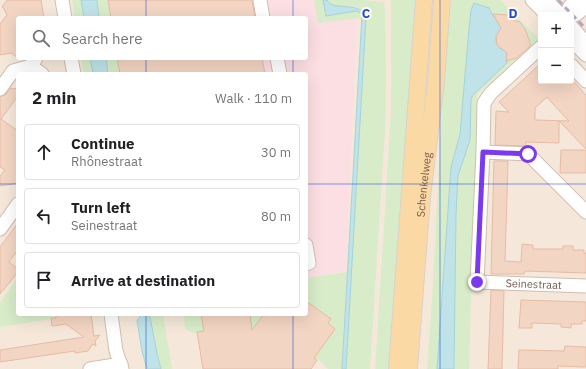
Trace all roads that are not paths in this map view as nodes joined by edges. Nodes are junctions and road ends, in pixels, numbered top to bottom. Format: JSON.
{"nodes":[{"id":1,"x":62,"y":0,"type":"edge"},
{"id":2,"x":260,"y":0,"type":"edge"},
{"id":3,"x":268,"y":0,"type":"edge"},
{"id":4,"x":424,"y":0,"type":"edge"},
{"id":5,"x":442,"y":0,"type":"edge"},
{"id":6,"x":532,"y":0,"type":"edge"},
{"id":7,"x":546,"y":0,"type":"edge"},
{"id":8,"x":578,"y":0,"type":"edge"},
{"id":9,"x":586,"y":6,"type":"edge"},
{"id":10,"x":544,"y":12,"type":"edge"},
{"id":11,"x":557,"y":12,"type":"edge"},
{"id":12,"x":567,"y":12,"type":"edge"},
{"id":13,"x":574,"y":15,"type":"edge"},
{"id":14,"x":65,"y":16,"type":"edge"},
{"id":15,"x":263,"y":16,"type":"edge"},
{"id":16,"x":271,"y":16,"type":"edge"},
{"id":17,"x":574,"y":29,"type":"edge"},
{"id":18,"x":574,"y":43,"type":"edge"},
{"id":19,"x":586,"y":43,"type":"edge"},
{"id":20,"x":538,"y":51,"type":"edge"},
{"id":21,"x":586,"y":55,"type":"edge"},
{"id":22,"x":71,"y":60,"type":"edge"},
{"id":23,"x":269,"y":60,"type":"edge"},
{"id":24,"x":277,"y":60,"type":"edge"},
{"id":25,"x":33,"y":62,"type":"edge"},
{"id":26,"x":574,"y":68,"type":"edge"},
{"id":27,"x":40,"y":72,"type":"edge"},
{"id":28,"x":74,"y":72,"type":"edge"},
{"id":29,"x":272,"y":72,"type":"edge"},
{"id":30,"x":280,"y":72,"type":"edge"},
{"id":31,"x":586,"y":81,"type":"edge"},
{"id":32,"x":0,"y":89,"type":"edge"},
{"id":33,"x":483,"y":152,"type":"junction"},
{"id":34,"x":16,"y":207,"type":"edge"},
{"id":35,"x":586,"y":212,"type":"edge"},
{"id":36,"x":0,"y":229,"type":"edge"},
{"id":37,"x":308,"y":254,"type":"edge"},
{"id":38,"x":308,"y":264,"type":"edge"},
{"id":39,"x":586,"y":286,"type":"edge"},
{"id":40,"x":111,"y":316,"type":"edge"},
{"id":41,"x":121,"y":366,"type":"edge"},
{"id":42,"x":90,"y":369,"type":"edge"},
{"id":43,"x":397,"y":369,"type":"edge"},
{"id":44,"x":409,"y":369,"type":"edge"}],
"edges":[{"from":1,"to":14,"type":"street"},
{"from":2,"to":15,"type":"street"},
{"from":3,"to":16,"type":"street"},
{"from":4,"to":43,"type":"main road","name":"Schenkelweg"},
{"from":5,"to":44,"type":"main road","name":"Schenkelweg"},
{"from":6,"to":10,"type":"street"},
{"from":7,"to":11,"type":"street"},
{"from":8,"to":12,"type":"street"},
{"from":9,"to":13,"type":"street"},
{"from":17,"to":19,"type":"street"},
{"from":18,"to":21,"type":"street"},
{"from":20,"to":33,"type":"street","name":"Seinestraat"},
{"from":22,"to":28,"type":"street"},
{"from":23,"to":29,"type":"street"},
{"from":24,"to":30,"type":"street"},
{"from":25,"to":27,"type":"street"},
{"from":25,"to":32,"type":"street"},
{"from":26,"to":31,"type":"street"},
{"from":33,"to":35,"type":"street"},
{"from":33,"to":39,"type":"street","name":"Seinestraat"},
{"from":34,"to":36,"type":"street"},
{"from":37,"to":38,"type":"street"},
{"from":40,"to":41,"type":"street"},
{"from":41,"to":42,"type":"street"}]}
